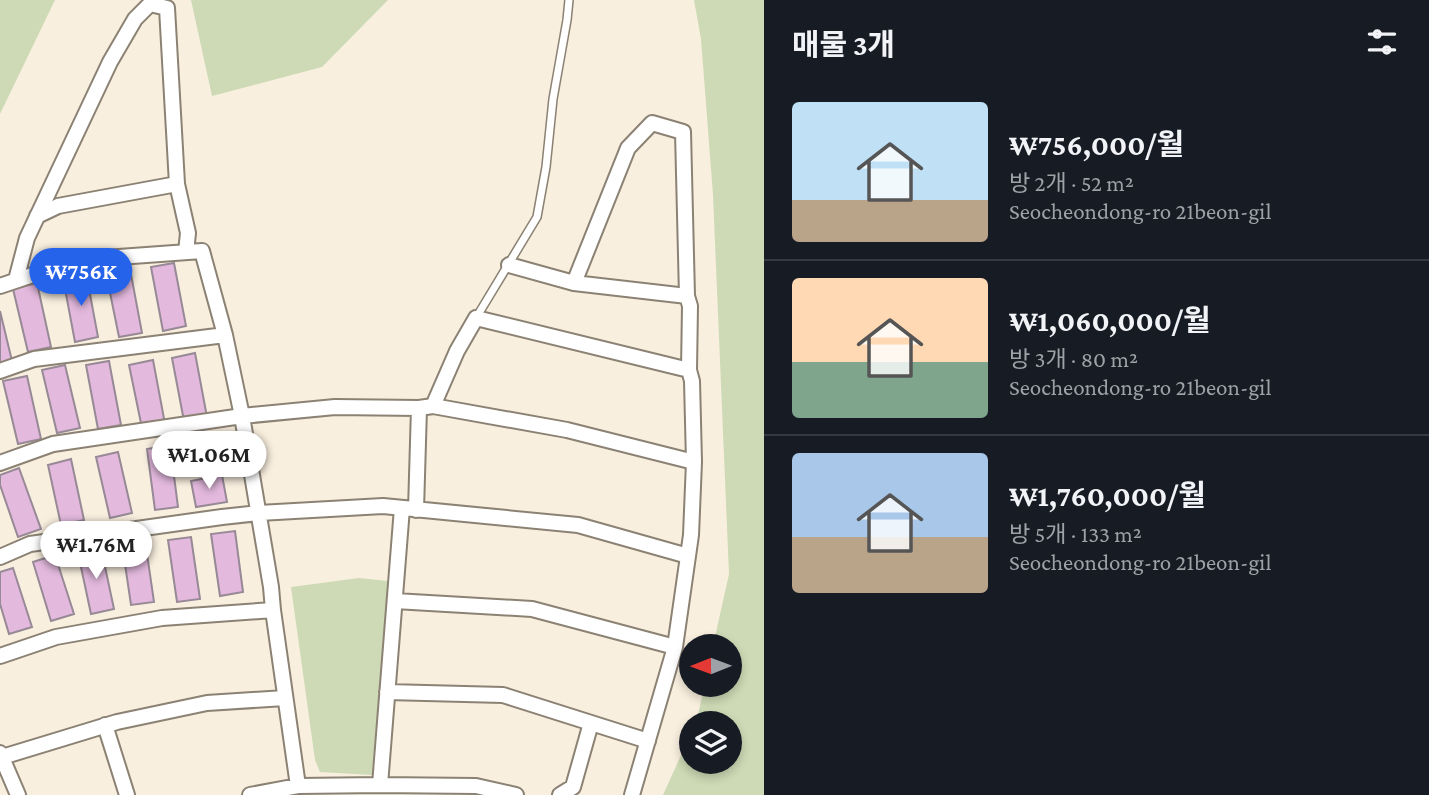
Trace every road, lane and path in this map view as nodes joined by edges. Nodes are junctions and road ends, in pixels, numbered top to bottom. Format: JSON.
{"nodes":[{"id":1,"x":569,"y":0,"type":"edge"},
{"id":2,"x":177,"y":184,"type":"junction"},
{"id":3,"x":37,"y":216,"type":"junction"},
{"id":4,"x":186,"y":252,"type":"junction"},
{"id":5,"x":509,"y":265,"type":"junction"},
{"id":6,"x":16,"y":280,"type":"junction"},
{"id":7,"x":574,"y":283,"type":"junction"},
{"id":8,"x":0,"y":286,"type":"edge"},
{"id":9,"x":687,"y":296,"type":"junction"},
{"id":10,"x":477,"y":318,"type":"junction"},
{"id":11,"x":225,"y":335,"type":"junction"},
{"id":12,"x":689,"y":370,"type":"junction"},
{"id":13,"x":0,"y":371,"type":"edge"},
{"id":14,"x":426,"y":407,"type":"junction"},
{"id":15,"x":242,"y":416,"type":"junction"},
{"id":16,"x":694,"y":462,"type":"junction"},
{"id":17,"x":0,"y":463,"type":"edge"},
{"id":18,"x":409,"y":509,"type":"junction"},
{"id":19,"x":259,"y":513,"type":"junction"},
{"id":20,"x":688,"y":556,"type":"junction"},
{"id":21,"x":0,"y":557,"type":"edge"},
{"id":22,"x":395,"y":601,"type":"junction"},
{"id":23,"x":273,"y":610,"type":"junction"},
{"id":24,"x":675,"y":647,"type":"junction"},
{"id":25,"x":0,"y":656,"type":"edge"},
{"id":26,"x":387,"y":692,"type":"junction"},
{"id":27,"x":285,"y":698,"type":"junction"},
{"id":28,"x":591,"y":723,"type":"junction"},
{"id":29,"x":105,"y":725,"type":"junction"},
{"id":30,"x":648,"y":741,"type":"junction"},
{"id":31,"x":1,"y":755,"type":"edge"},
{"id":32,"x":380,"y":785,"type":"junction"},
{"id":33,"x":298,"y":786,"type":"junction"},
{"id":34,"x":18,"y":795,"type":"edge"},
{"id":35,"x":127,"y":795,"type":"edge"},
{"id":36,"x":250,"y":795,"type":"edge"},
{"id":37,"x":516,"y":795,"type":"edge"},
{"id":38,"x":560,"y":795,"type":"edge"},
{"id":39,"x":632,"y":795,"type":"edge"}],
"edges":[{"from":1,"to":5,"type":"lane"},
{"from":2,"to":3,"type":"street"},
{"from":2,"to":3,"type":"street"},
{"from":2,"to":4,"type":"street"},
{"from":3,"to":6,"type":"street"},
{"from":4,"to":6,"type":"street"},
{"from":4,"to":11,"type":"street"},
{"from":5,"to":7,"type":"street"},
{"from":5,"to":10,"type":"lane"},
{"from":6,"to":8,"type":"street"},
{"from":7,"to":9,"type":"street"},
{"from":7,"to":9,"type":"street"},
{"from":9,"to":12,"type":"street"},
{"from":10,"to":12,"type":"street"},
{"from":10,"to":14,"type":"street"},
{"from":11,"to":13,"type":"street"},
{"from":11,"to":15,"type":"street"},
{"from":12,"to":16,"type":"street"},
{"from":14,"to":15,"type":"street"},
{"from":14,"to":16,"type":"street"},
{"from":14,"to":18,"type":"street"},
{"from":15,"to":17,"type":"street"},
{"from":15,"to":19,"type":"street"},
{"from":16,"to":20,"type":"street"},
{"from":18,"to":19,"type":"street"},
{"from":18,"to":20,"type":"street"},
{"from":18,"to":22,"type":"street"},
{"from":19,"to":21,"type":"street"},
{"from":19,"to":23,"type":"street"},
{"from":20,"to":24,"type":"street"},
{"from":22,"to":24,"type":"street"},
{"from":22,"to":26,"type":"street"},
{"from":23,"to":25,"type":"street"},
{"from":23,"to":27,"type":"street"},
{"from":24,"to":30,"type":"street"},
{"from":26,"to":28,"type":"street"},
{"from":26,"to":32,"type":"street"},
{"from":27,"to":29,"type":"street"},
{"from":27,"to":33,"type":"street"},
{"from":28,"to":30,"type":"street"},
{"from":28,"to":38,"type":"street"},
{"from":29,"to":31,"type":"street"},
{"from":29,"to":35,"type":"street"},
{"from":30,"to":39,"type":"street"},
{"from":31,"to":34,"type":"street"},
{"from":32,"to":33,"type":"street"},
{"from":32,"to":37,"type":"street"},
{"from":33,"to":36,"type":"street"}]}
